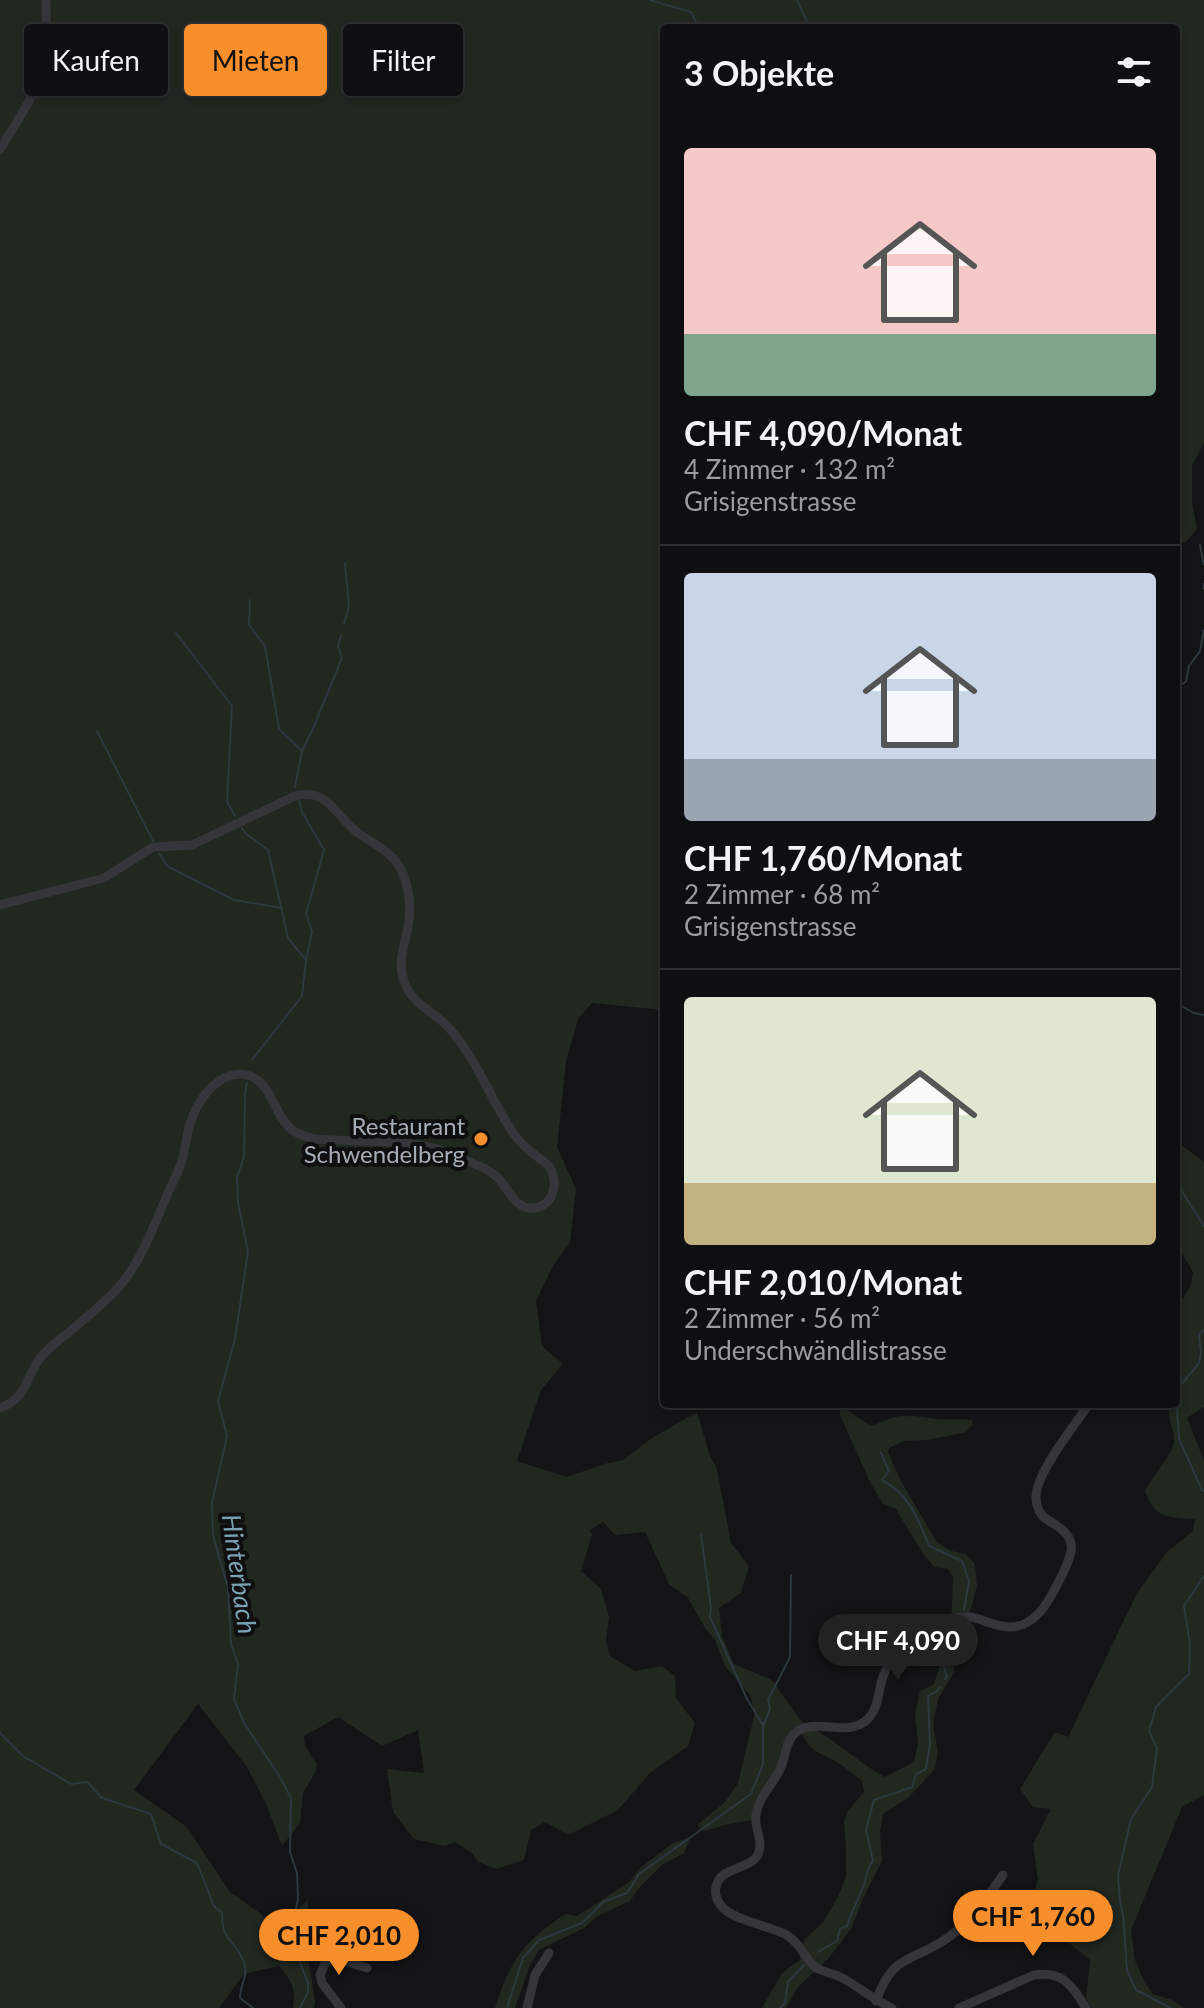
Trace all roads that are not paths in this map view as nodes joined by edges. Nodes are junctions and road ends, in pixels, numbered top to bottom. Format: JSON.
{"nodes":[{"id":1,"x":46,"y":0,"type":"edge"},
{"id":2,"x":0,"y":150,"type":"edge"},
{"id":3,"x":0,"y":905,"type":"edge"},
{"id":4,"x":0,"y":1408,"type":"edge"},
{"id":5,"x":1086,"y":1408,"type":"edge"},
{"id":6,"x":1003,"y":1875,"type":"dead end"},
{"id":7,"x":549,"y":1953,"type":"dead end"},
{"id":8,"x":367,"y":1968,"type":"dead end"},
{"id":9,"x":876,"y":2001,"type":"junction"},
{"id":10,"x":341,"y":2008,"type":"edge"},
{"id":11,"x":527,"y":2008,"type":"edge"},
{"id":12,"x":892,"y":2008,"type":"edge"},
{"id":13,"x":959,"y":2008,"type":"edge"},
{"id":14,"x":1086,"y":2008,"type":"edge"}],
"edges":[{"from":1,"to":2,"type":"street"},
{"from":3,"to":4,"type":"street"},
{"from":5,"to":9,"type":"street"},
{"from":6,"to":9,"type":"street"},
{"from":7,"to":11,"type":"street"},
{"from":8,"to":10,"type":"street"},
{"from":9,"to":12,"type":"street"},
{"from":13,"to":14,"type":"street"}]}
